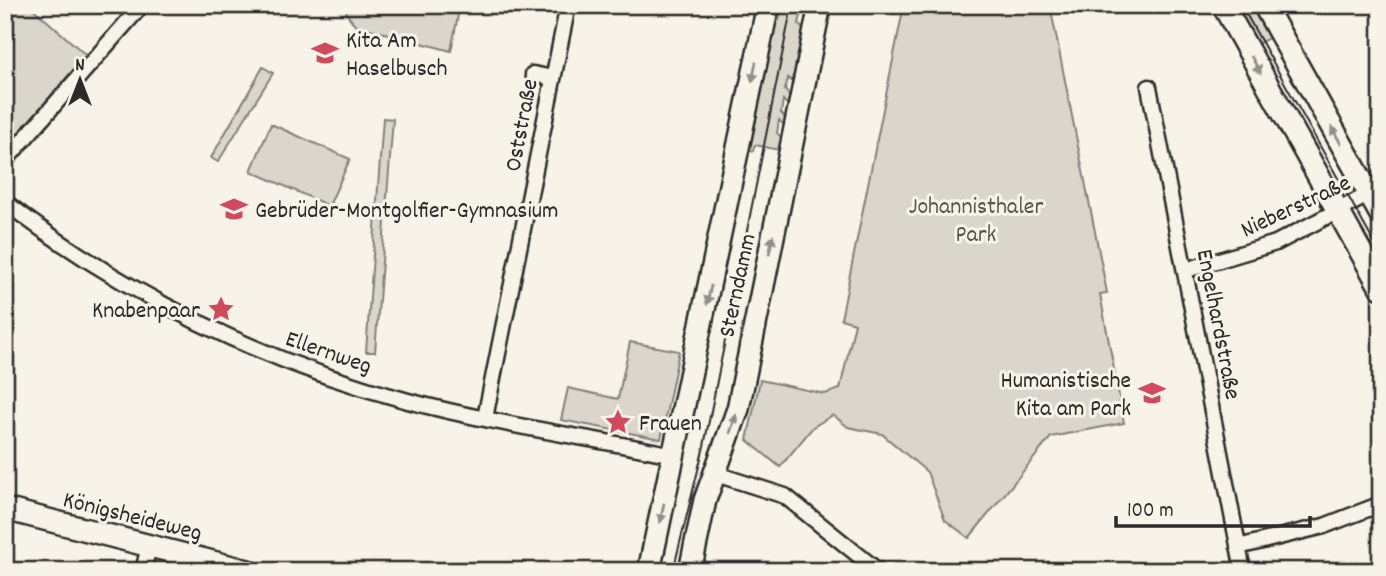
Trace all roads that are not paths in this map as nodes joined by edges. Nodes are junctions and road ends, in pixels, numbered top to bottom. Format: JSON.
{"nodes":[{"id":1,"x":142,"y":5,"type":"edge"},
{"id":2,"x":568,"y":5,"type":"edge"},
{"id":3,"x":768,"y":5,"type":"edge"},
{"id":4,"x":820,"y":5,"type":"edge"},
{"id":5,"x":1223,"y":5,"type":"edge"},
{"id":6,"x":1264,"y":5,"type":"edge"},
{"id":7,"x":533,"y":74,"type":"dead end"},
{"id":8,"x":553,"y":78,"type":"junction"},
{"id":9,"x":1149,"y":86,"type":"dead end"},
{"id":10,"x":5,"y":161,"type":"edge"},
{"id":11,"x":1375,"y":191,"type":"edge"},
{"id":12,"x":5,"y":202,"type":"edge"},
{"id":13,"x":1338,"y":212,"type":"junction"},
{"id":14,"x":1381,"y":215,"type":"edge"},
{"id":15,"x":1186,"y":270,"type":"junction"},
{"id":16,"x":1381,"y":288,"type":"edge"},
{"id":17,"x":485,"y":418,"type":"junction"},
{"id":18,"x":673,"y":455,"type":"junction"},
{"id":19,"x":716,"y":474,"type":"junction"},
{"id":20,"x":1381,"y":504,"type":"edge"},
{"id":21,"x":5,"y":509,"type":"edge"},
{"id":22,"x":149,"y":546,"type":"junction"},
{"id":23,"x":1238,"y":547,"type":"junction"},
{"id":24,"x":143,"y":571,"type":"edge"},
{"id":25,"x":248,"y":571,"type":"edge"},
{"id":26,"x":649,"y":571,"type":"edge"},
{"id":27,"x":690,"y":571,"type":"edge"},
{"id":28,"x":878,"y":571,"type":"edge"},
{"id":29,"x":1243,"y":571,"type":"edge"}],
"edges":[{"from":1,"to":10,"type":"street"},
{"from":2,"to":8,"type":"street","name":"Oststraße"},
{"from":3,"to":18,"type":"street","name":"Sterndamm","one_way":true},
{"from":19,"to":4,"type":"street","name":"Sterndamm","one_way":true},
{"from":5,"to":13,"type":"street","one_way":true},
{"from":11,"to":6,"type":"street","one_way":true},
{"from":7,"to":8,"type":"street"},
{"from":8,"to":17,"type":"street","name":"Oststraße"},
{"from":9,"to":15,"type":"street","name":"Engelhardstraße"},
{"from":11,"to":13,"type":"street","name":"Nieberstraße"},
{"from":11,"to":14,"type":"street"},
{"from":12,"to":17,"type":"street","name":"Ellernweg"},
{"from":13,"to":15,"type":"street","name":"Nieberstraße"},
{"from":13,"to":16,"type":"street"},
{"from":15,"to":23,"type":"street","name":"Engelhardstraße"},
{"from":17,"to":18,"type":"street","name":"Ellernweg"},
{"from":18,"to":26,"type":"street","name":"Sterndamm","one_way":true},
{"from":19,"to":27,"type":"street","name":"Sterndamm"},
{"from":19,"to":28,"type":"street"},
{"from":20,"to":23,"type":"street"},
{"from":21,"to":22,"type":"street","name":"Königsheideweg"},
{"from":22,"to":24,"type":"street"},
{"from":22,"to":25,"type":"street","name":"Königsheideweg"},
{"from":23,"to":29,"type":"street","name":"Engelhardstraße"}]}
